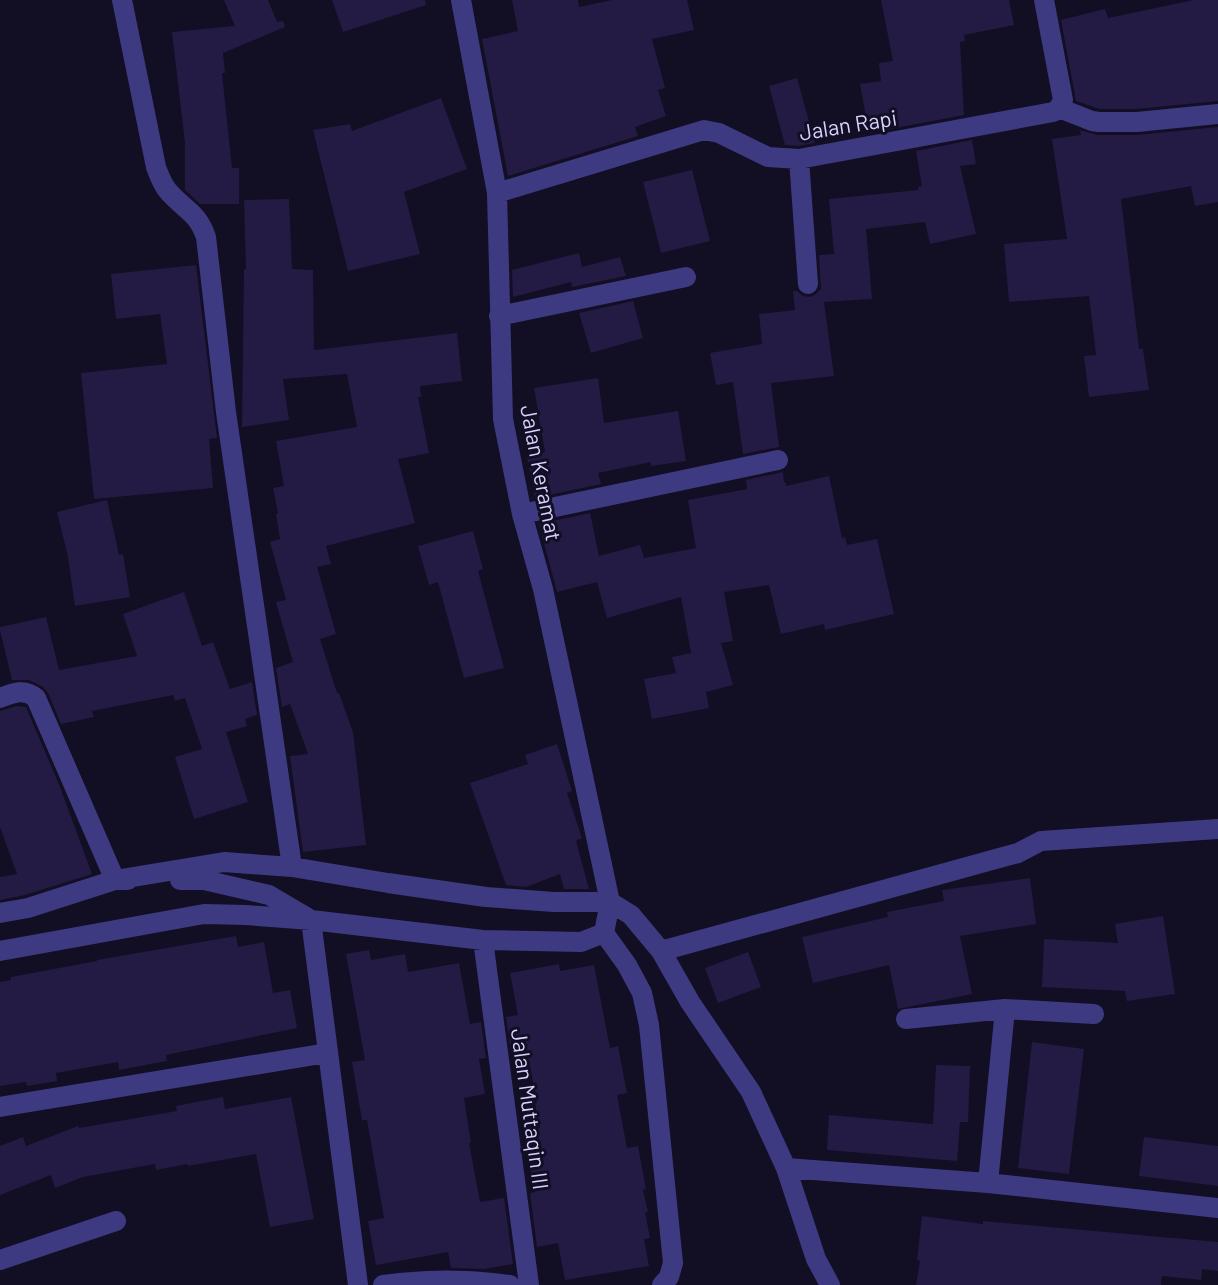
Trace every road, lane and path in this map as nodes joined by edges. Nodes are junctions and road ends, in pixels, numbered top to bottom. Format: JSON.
{"nodes":[{"id":1,"x":122,"y":0,"type":"edge"},
{"id":2,"x":461,"y":0,"type":"edge"},
{"id":3,"x":1044,"y":0,"type":"edge"},
{"id":4,"x":1059,"y":108,"type":"junction"},
{"id":5,"x":1218,"y":114,"type":"edge"},
{"id":6,"x":799,"y":159,"type":"junction"},
{"id":7,"x":497,"y":193,"type":"junction"},
{"id":8,"x":686,"y":277,"type":"dead end"},
{"id":9,"x":808,"y":284,"type":"dead end"},
{"id":10,"x":499,"y":316,"type":"junction"},
{"id":11,"x":778,"y":460,"type":"dead end"},
{"id":12,"x":522,"y":514,"type":"junction"},
{"id":13,"x":0,"y":698,"type":"edge"},
{"id":14,"x":1218,"y":829,"type":"edge"},
{"id":15,"x":292,"y":867,"type":"junction"},
{"id":16,"x":115,"y":880,"type":"junction"},
{"id":17,"x":610,"y":902,"type":"junction"},
{"id":18,"x":0,"y":913,"type":"edge"},
{"id":19,"x":311,"y":920,"type":"junction"},
{"id":20,"x":604,"y":933,"type":"junction"},
{"id":21,"x":483,"y":940,"type":"junction"},
{"id":22,"x":0,"y":951,"type":"edge"},
{"id":23,"x":661,"y":951,"type":"junction"},
{"id":24,"x":1005,"y":1009,"type":"junction"},
{"id":25,"x":1094,"y":1014,"type":"dead end"},
{"id":26,"x":906,"y":1019,"type":"dead end"},
{"id":27,"x":327,"y":1053,"type":"junction"},
{"id":28,"x":0,"y":1107,"type":"edge"},
{"id":29,"x":786,"y":1168,"type":"junction"},
{"id":30,"x":988,"y":1183,"type":"junction"},
{"id":31,"x":1218,"y":1208,"type":"edge"},
{"id":32,"x":116,"y":1221,"type":"dead end"},
{"id":33,"x":0,"y":1260,"type":"edge"},
{"id":34,"x":358,"y":1285,"type":"edge"},
{"id":35,"x":383,"y":1285,"type":"edge"},
{"id":36,"x":509,"y":1285,"type":"edge"},
{"id":37,"x":529,"y":1285,"type":"edge"},
{"id":38,"x":662,"y":1285,"type":"edge"},
{"id":39,"x":830,"y":1285,"type":"edge"}],
"edges":[{"from":1,"to":15,"type":"street"},
{"from":2,"to":7,"type":"street","name":"Jalan Keramat"},
{"from":3,"to":4,"type":"street"},
{"from":4,"to":5,"type":"street"},
{"from":4,"to":6,"type":"street","name":"Jalan Rapi"},
{"from":6,"to":7,"type":"street","name":"Jalan Rapi"},
{"from":6,"to":9,"type":"street"},
{"from":7,"to":10,"type":"street","name":"Jalan Keramat"},
{"from":8,"to":10,"type":"street"},
{"from":10,"to":12,"type":"street","name":"Jalan Keramat"},
{"from":11,"to":12,"type":"street"},
{"from":12,"to":17,"type":"street","name":"Jalan Keramat"},
{"from":13,"to":16,"type":"street"},
{"from":14,"to":23,"type":"street"},
{"from":15,"to":16,"type":"street"},
{"from":15,"to":17,"type":"street"},
{"from":16,"to":18,"type":"street"},
{"from":16,"to":19,"type":"street"},
{"from":17,"to":20,"type":"street"},
{"from":17,"to":23,"type":"street"},
{"from":19,"to":21,"type":"street"},
{"from":19,"to":22,"type":"street"},
{"from":19,"to":27,"type":"street"},
{"from":20,"to":21,"type":"street"},
{"from":20,"to":38,"type":"street"},
{"from":21,"to":37,"type":"street","name":"Jalan Muttaqin III"},
{"from":23,"to":29,"type":"street"},
{"from":24,"to":25,"type":"street"},
{"from":24,"to":26,"type":"street"},
{"from":24,"to":30,"type":"street"},
{"from":27,"to":28,"type":"street"},
{"from":27,"to":34,"type":"street"},
{"from":29,"to":30,"type":"street"},
{"from":29,"to":39,"type":"street"},
{"from":30,"to":31,"type":"street"},
{"from":32,"to":33,"type":"street"},
{"from":35,"to":36,"type":"street"}]}
